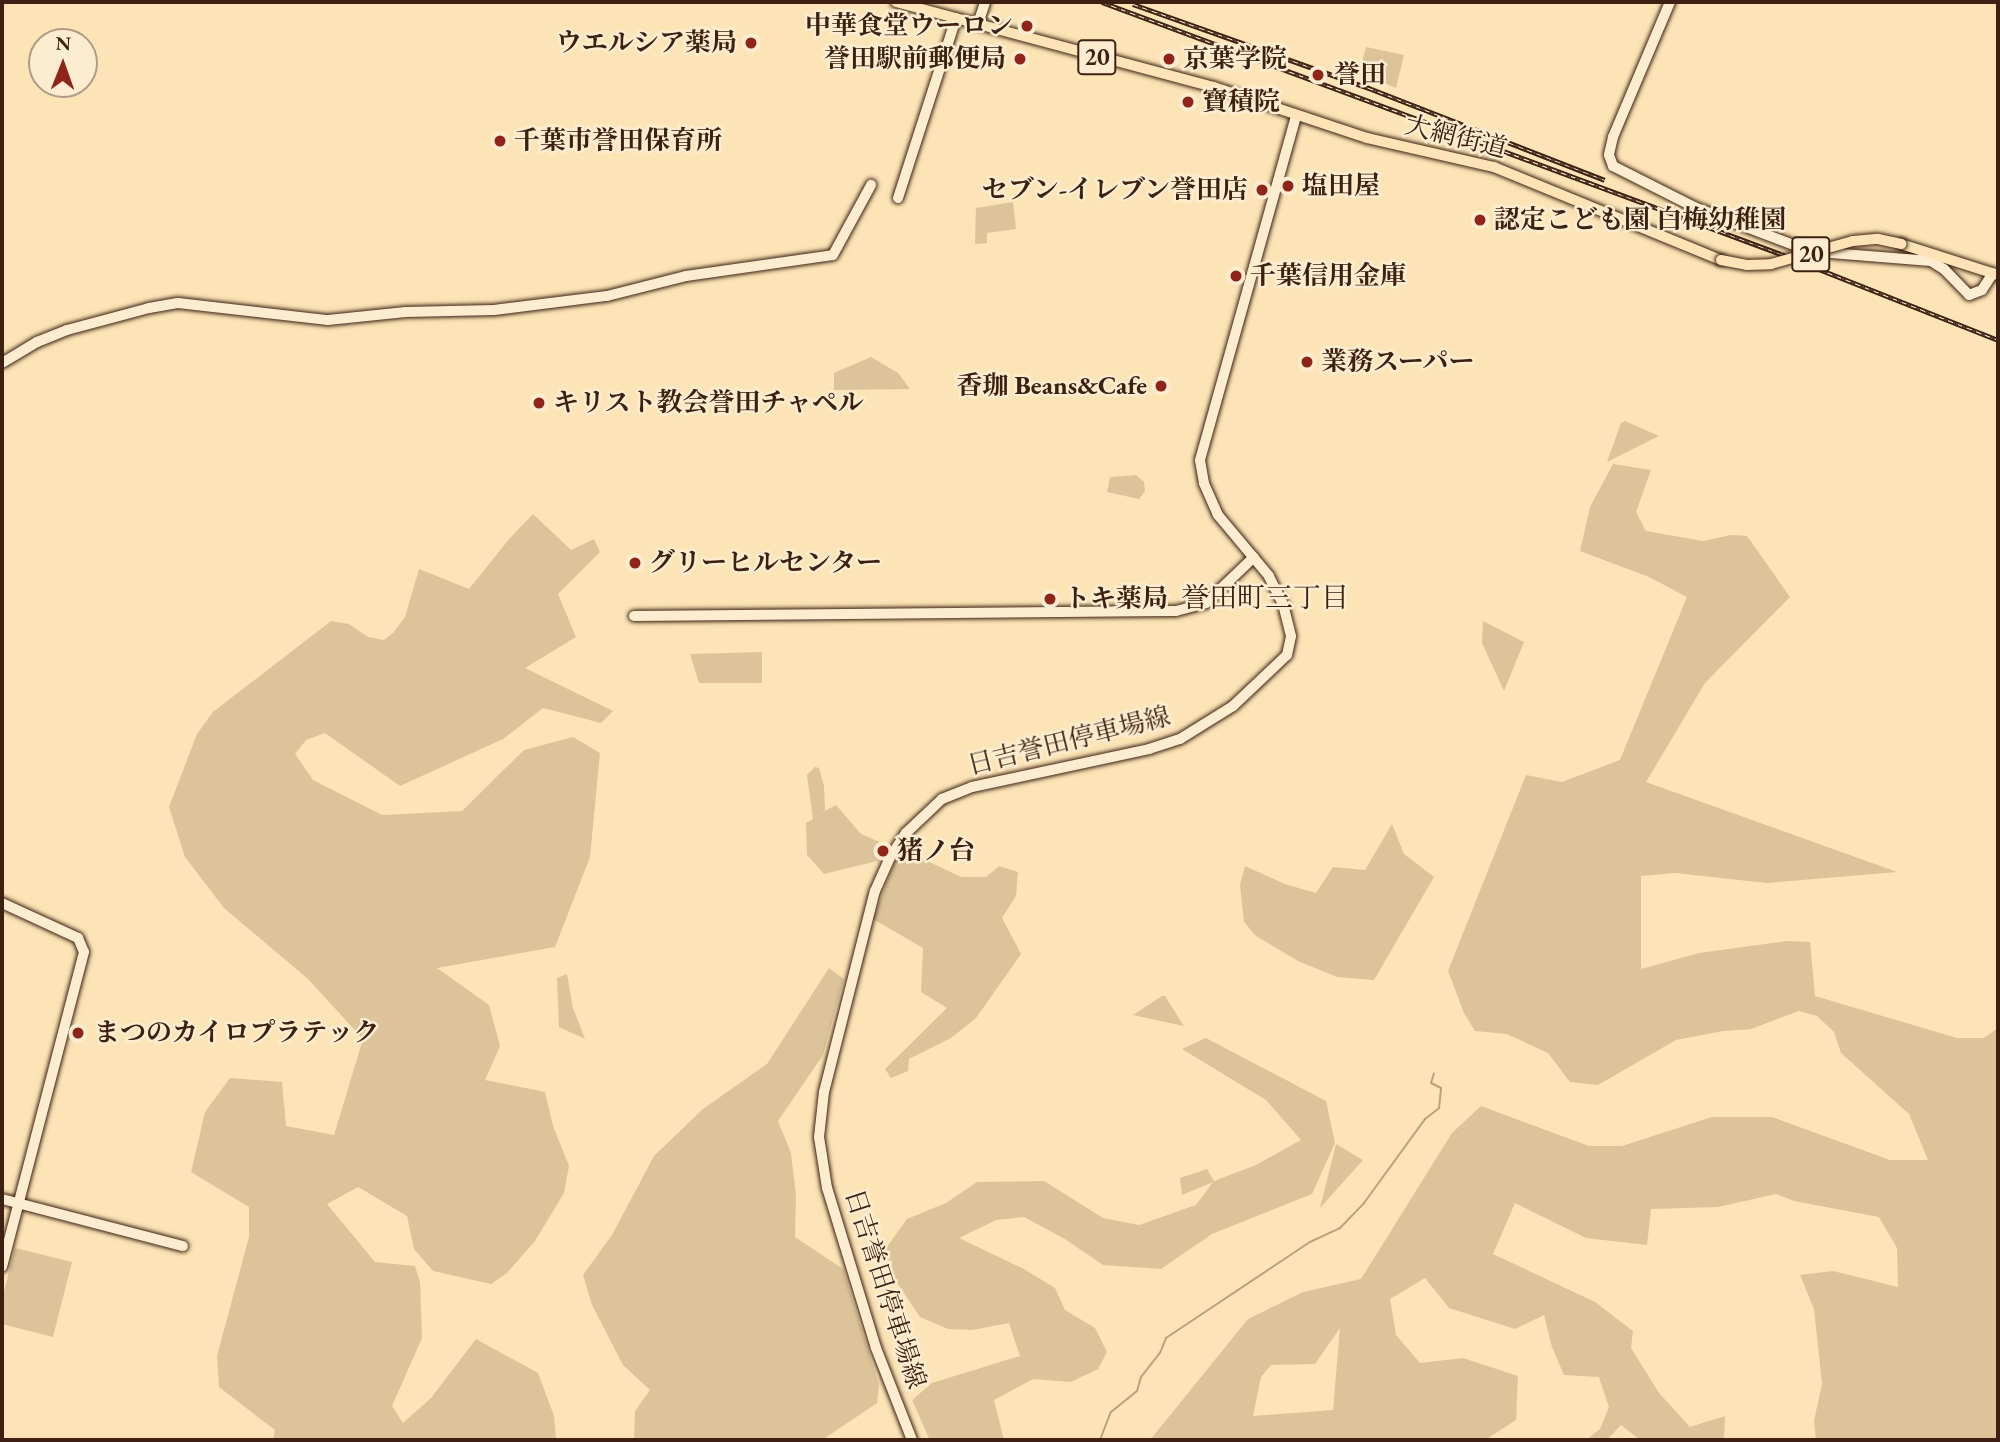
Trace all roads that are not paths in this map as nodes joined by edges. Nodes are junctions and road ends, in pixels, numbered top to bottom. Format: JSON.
{"nodes":[{"id":1,"x":896,"y":2,"type":"edge"},
{"id":2,"x":985,"y":2,"type":"edge"},
{"id":3,"x":1670,"y":2,"type":"edge"},
{"id":4,"x":956,"y":19,"type":"junction"},
{"id":5,"x":978,"y":24,"type":"junction"},
{"id":6,"x":1296,"y":117,"type":"junction"},
{"id":7,"x":871,"y":185,"type":"dead end"},
{"id":8,"x":898,"y":198,"type":"dead end"},
{"id":9,"x":1995,"y":274,"type":"edge"},
{"id":10,"x":2,"y":363,"type":"edge"},
{"id":11,"x":1254,"y":557,"type":"junction"},
{"id":12,"x":634,"y":616,"type":"dead end"},
{"id":13,"x":2,"y":902,"type":"edge"},
{"id":14,"x":2,"y":1199,"type":"edge"},
{"id":15,"x":18,"y":1203,"type":"junction"},
{"id":16,"x":183,"y":1246,"type":"dead end"},
{"id":17,"x":2,"y":1267,"type":"edge"},
{"id":18,"x":912,"y":1440,"type":"edge"}],
"edges":[{"from":1,"to":4,"type":"main road","name":"大網街道","number":"20"},
{"from":2,"to":5,"type":"street"},
{"from":3,"to":9,"type":"street"},
{"from":4,"to":5,"type":"main road","name":"大網街道","number":"20"},
{"from":4,"to":8,"type":"street"},
{"from":5,"to":6,"type":"main road","name":"大網街道","number":"20"},
{"from":6,"to":9,"type":"main road","name":"大網街道","number":"20","bridge":true},
{"from":6,"to":11,"type":"street","name":"日吉誉田停車場線"},
{"from":7,"to":10,"type":"street"},
{"from":11,"to":12,"type":"street"},
{"from":11,"to":18,"type":"street","name":"日吉誉田停車場線"},
{"from":13,"to":15,"type":"street"},
{"from":14,"to":15,"type":"street"},
{"from":15,"to":16,"type":"street"},
{"from":15,"to":17,"type":"street"}]}
